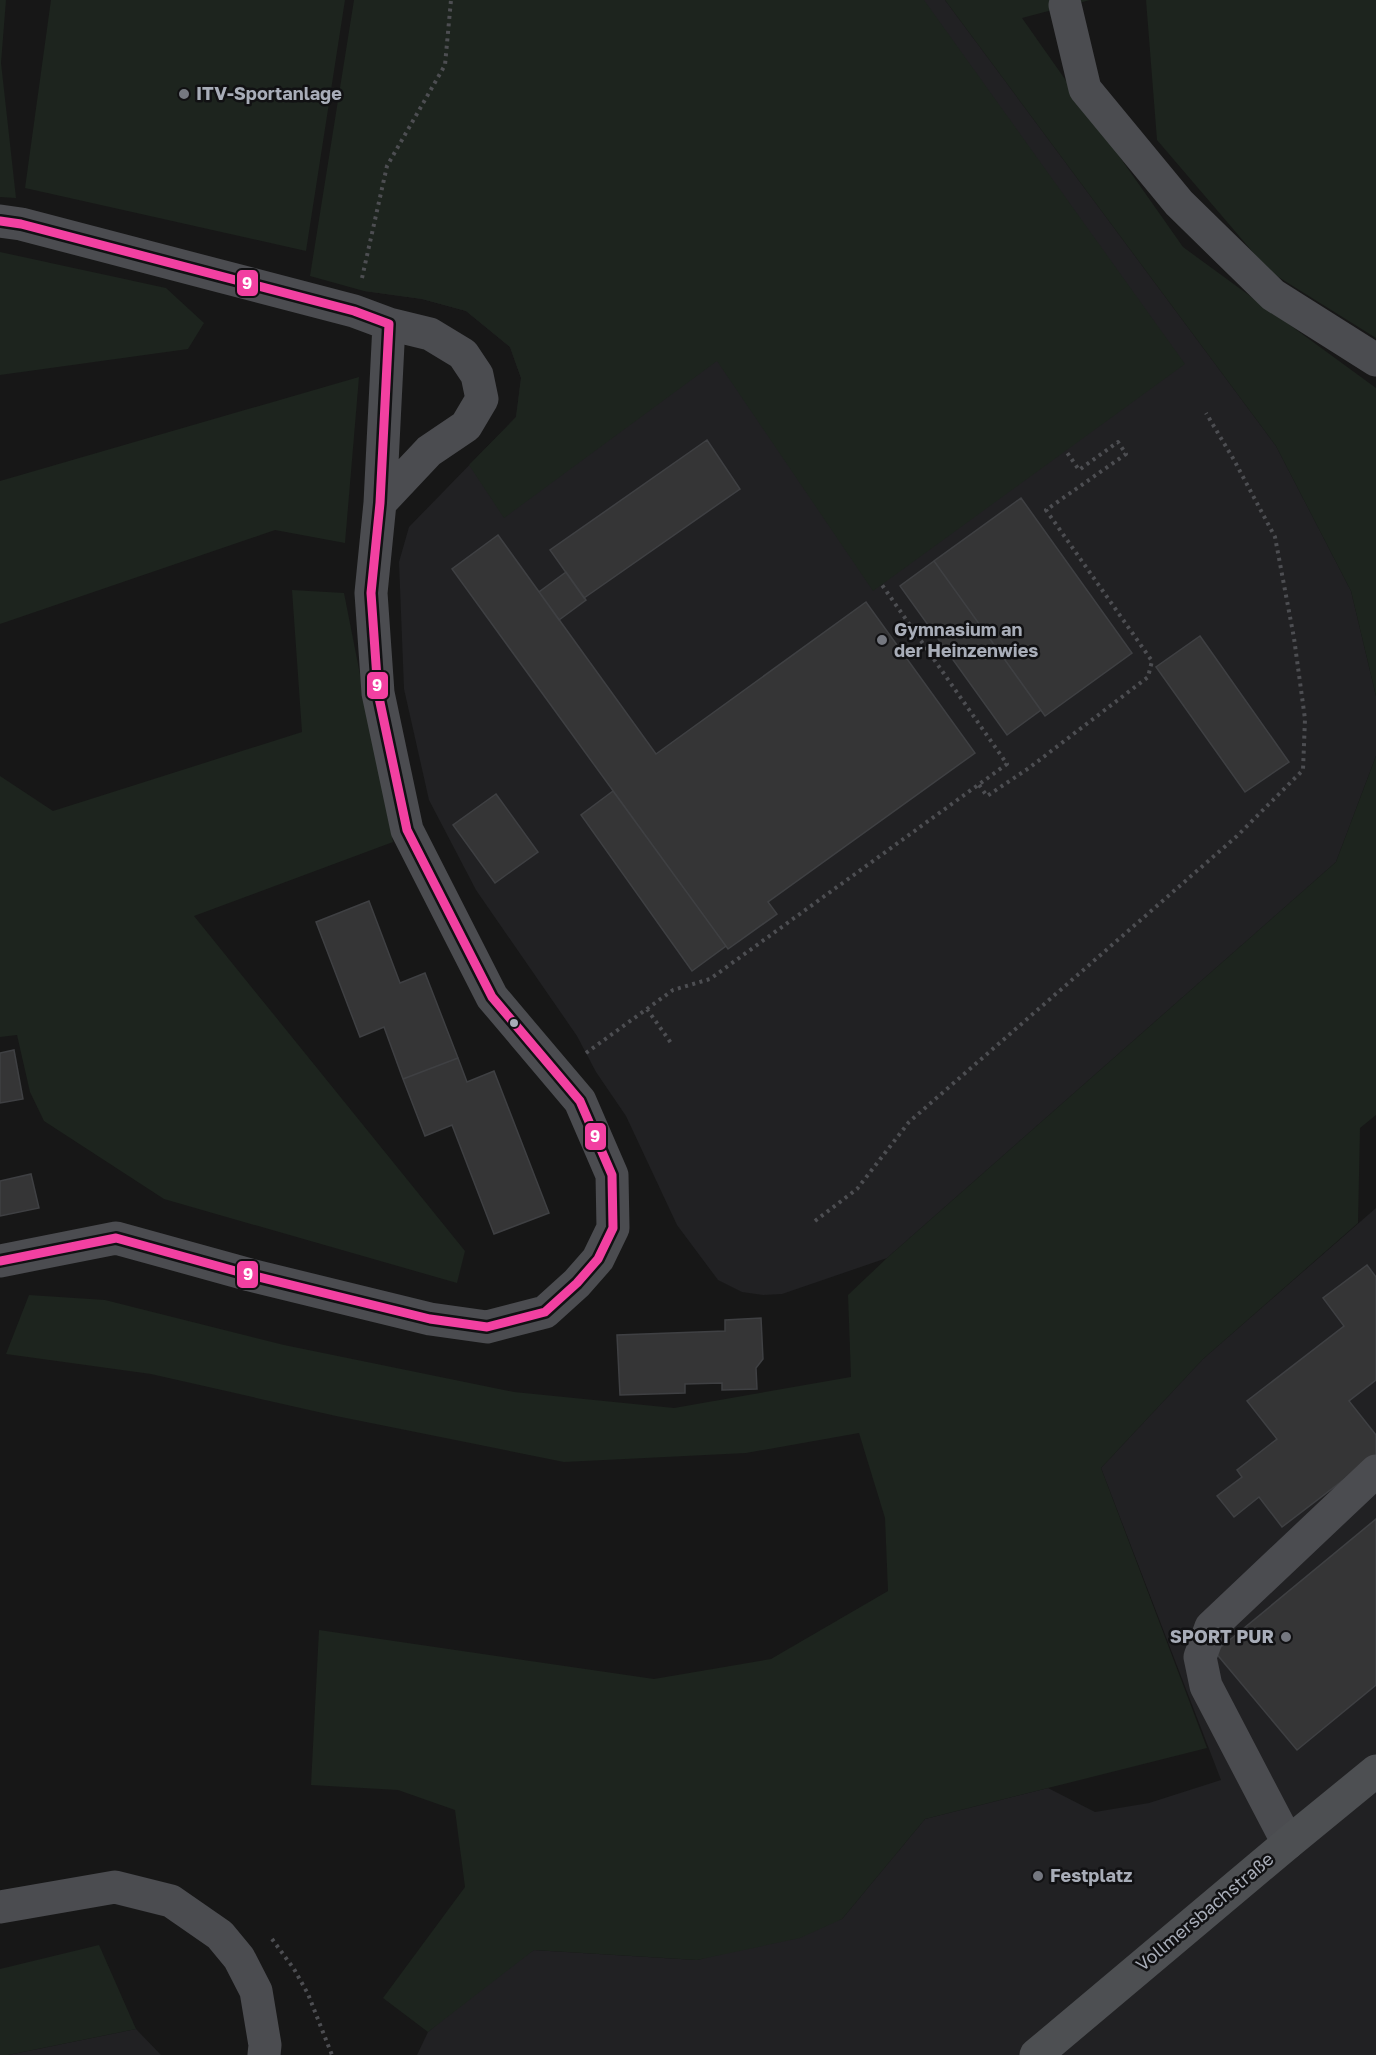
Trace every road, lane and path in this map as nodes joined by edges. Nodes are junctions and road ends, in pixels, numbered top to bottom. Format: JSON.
{"nodes":[{"id":1,"x":451,"y":0,"type":"edge"},
{"id":2,"x":1065,"y":5,"type":"dead end"},
{"id":3,"x":0,"y":221,"type":"edge"},
{"id":4,"x":354,"y":311,"type":"junction"},
{"id":5,"x":389,"y":324,"type":"junction"},
{"id":6,"x":1376,"y":360,"type":"edge"},
{"id":7,"x":1206,"y":413,"type":"dead end"},
{"id":8,"x":1066,"y":451,"type":"dead end"},
{"id":9,"x":380,"y":503,"type":"junction"},
{"id":10,"x":882,"y":585,"type":"dead end"},
{"id":11,"x":979,"y":785,"type":"junction"},
{"id":12,"x":646,"y":1009,"type":"junction"},
{"id":13,"x":671,"y":1043,"type":"dead end"},
{"id":14,"x":557,"y":1074,"type":"junction"},
{"id":15,"x":815,"y":1221,"type":"dead end"},
{"id":16,"x":0,"y":1261,"type":"edge"},
{"id":17,"x":1376,"y":1471,"type":"edge"},
{"id":18,"x":1376,"y":1771,"type":"edge"},
{"id":19,"x":1288,"y":1843,"type":"junction"},
{"id":20,"x":0,"y":1907,"type":"edge"},
{"id":21,"x":270,"y":1937,"type":"dead end"},
{"id":22,"x":264,"y":2055,"type":"edge"},
{"id":23,"x":332,"y":2055,"type":"edge"},
{"id":24,"x":1036,"y":2055,"type":"edge"}],
"edges":[{"from":1,"to":4,"type":"path"},
{"from":2,"to":6,"type":"street"},
{"from":3,"to":4,"type":"street"},
{"from":4,"to":5,"type":"street"},
{"from":5,"to":9,"type":"street"},
{"from":5,"to":9,"type":"street"},
{"from":7,"to":15,"type":"path"},
{"from":8,"to":11,"type":"path"},
{"from":9,"to":14,"type":"street"},
{"from":10,"to":11,"type":"path"},
{"from":11,"to":12,"type":"path"},
{"from":12,"to":13,"type":"path"},
{"from":12,"to":14,"type":"path"},
{"from":14,"to":16,"type":"street"},
{"from":17,"to":19,"type":"street"},
{"from":18,"to":19,"type":"main road","name":"Vollmersbachstraße"},
{"from":19,"to":24,"type":"main road","name":"Vollmersbachstraße"},
{"from":20,"to":22,"type":"street"},
{"from":21,"to":23,"type":"path"}]}
